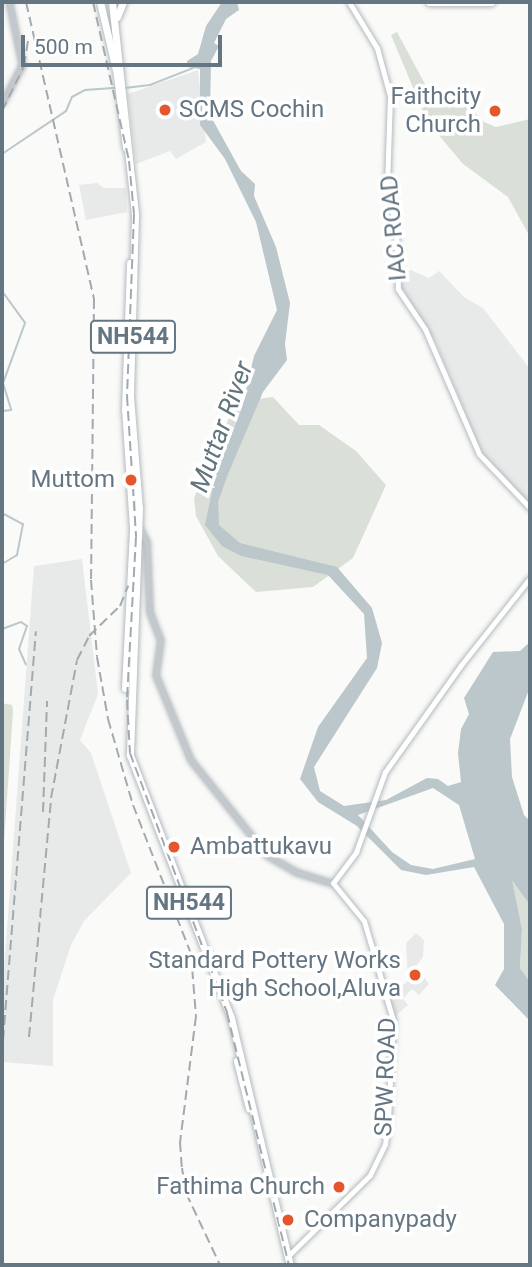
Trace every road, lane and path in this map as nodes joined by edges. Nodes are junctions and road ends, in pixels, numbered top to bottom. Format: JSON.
{"nodes":[{"id":1,"x":9,"y":2,"type":"edge"},
{"id":2,"x":100,"y":2,"type":"edge"},
{"id":3,"x":110,"y":2,"type":"edge"},
{"id":4,"x":122,"y":2,"type":"edge"},
{"id":5,"x":349,"y":2,"type":"edge"},
{"id":6,"x":429,"y":2,"type":"edge"},
{"id":7,"x":491,"y":2,"type":"edge"},
{"id":8,"x":120,"y":61,"type":"junction"},
{"id":9,"x":116,"y":71,"type":"junction"},
{"id":10,"x":119,"y":80,"type":"junction"},
{"id":11,"x":2,"y":103,"type":"edge"},
{"id":12,"x":130,"y":336,"type":"junction"},
{"id":13,"x":530,"y":508,"type":"edge"},
{"id":14,"x":137,"y":522,"type":"junction"},
{"id":15,"x":530,"y":578,"type":"edge"},
{"id":16,"x":333,"y":883,"type":"junction"},
{"id":17,"x":266,"y":1167,"type":"junction"},
{"id":18,"x":288,"y":1256,"type":"junction"},
{"id":19,"x":288,"y":1265,"type":"edge"}],
"edges":[{"from":1,"to":11,"type":"street"},
{"from":2,"to":9,"type":"highway","number":"NH544"},
{"from":3,"to":8,"type":"highway","number":"NH544"},
{"from":3,"to":9,"type":"highway"},
{"from":4,"to":8,"type":"highway"},
{"from":5,"to":13,"type":"main road","name":"IAC ROAD"},
{"from":6,"to":7,"type":"highway"},
{"from":8,"to":10,"type":"highway","number":"NH544"},
{"from":9,"to":10,"type":"highway","number":"NH544"},
{"from":10,"to":12,"type":"highway","number":"NH544"},
{"from":12,"to":14,"type":"highway","number":"NH544"},
{"from":12,"to":17,"type":"highway","number":"NH544"},
{"from":14,"to":16,"type":"street"},
{"from":14,"to":17,"type":"highway","number":"NH544"},
{"from":15,"to":16,"type":"main road"},
{"from":16,"to":18,"type":"main road","name":"SPW ROAD"},
{"from":17,"to":18,"type":"highway","number":"NH544"},
{"from":17,"to":19,"type":"highway","number":"NH544"},
{"from":18,"to":19,"type":"highway","number":"NH544"}]}
